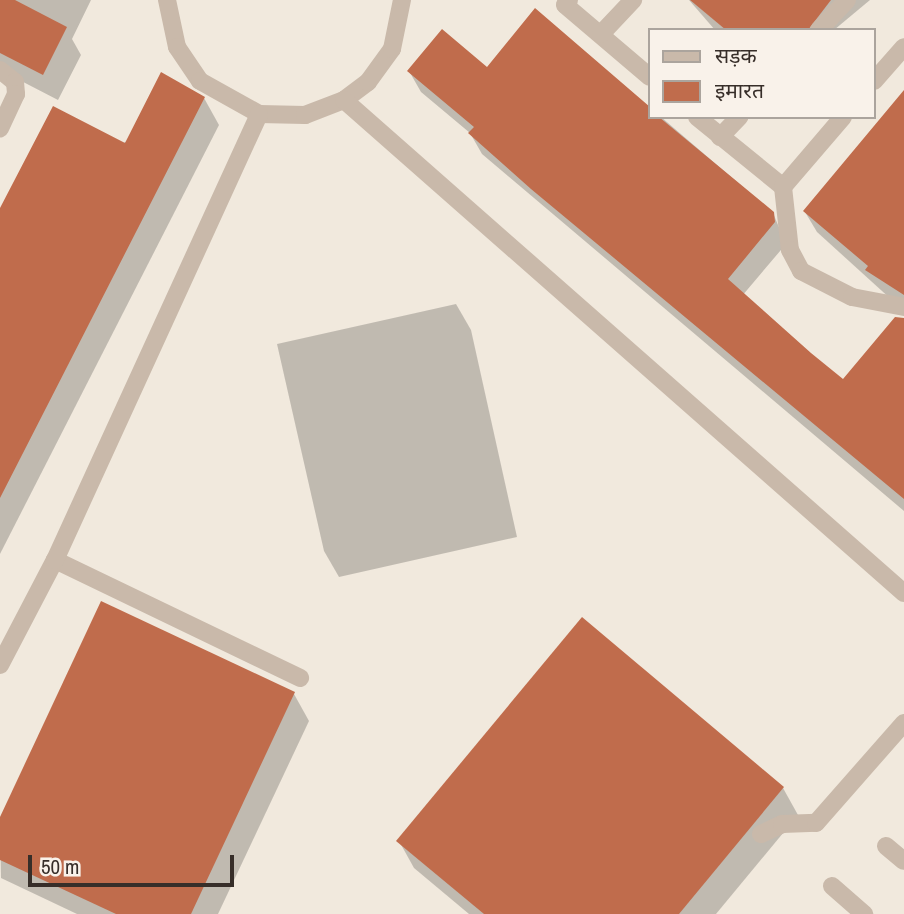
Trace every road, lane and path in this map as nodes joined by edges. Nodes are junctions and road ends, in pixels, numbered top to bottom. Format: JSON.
{"nodes":[{"id":1,"x":167,"y":0,"type":"edge"},
{"id":2,"x":402,"y":0,"type":"edge"},
{"id":3,"x":633,"y":0,"type":"edge"},
{"id":4,"x":847,"y":0,"type":"edge"},
{"id":5,"x":563,"y":2,"type":"edge"},
{"id":6,"x":822,"y":28,"type":"edge"},
{"id":7,"x":601,"y":34,"type":"junction"},
{"id":8,"x":904,"y":47,"type":"edge"},
{"id":9,"x":0,"y":70,"type":"edge"},
{"id":10,"x":648,"y":75,"type":"edge"},
{"id":11,"x":876,"y":79,"type":"edge"},
{"id":12,"x":344,"y":100,"type":"junction"},
{"id":13,"x":259,"y":114,"type":"junction"},
{"id":14,"x":699,"y":119,"type":"edge"},
{"id":15,"x":736,"y":119,"type":"edge"},
{"id":16,"x":841,"y":119,"type":"edge"},
{"id":17,"x":0,"y":129,"type":"edge"},
{"id":18,"x":720,"y":137,"type":"junction"},
{"id":19,"x":783,"y":187,"type":"junction"},
{"id":20,"x":904,"y":307,"type":"edge"},
{"id":21,"x":55,"y":561,"type":"junction"},
{"id":22,"x":904,"y":593,"type":"edge"},
{"id":23,"x":0,"y":665,"type":"edge"},
{"id":24,"x":300,"y":678,"type":"dead end"},
{"id":25,"x":904,"y":723,"type":"edge"},
{"id":26,"x":761,"y":834,"type":"dead end"},
{"id":27,"x":886,"y":846,"type":"dead end"},
{"id":28,"x":904,"y":861,"type":"edge"},
{"id":29,"x":832,"y":886,"type":"dead end"},
{"id":30,"x":864,"y":914,"type":"edge"}],
"edges":[{"from":1,"to":13,"type":"street"},
{"from":2,"to":12,"type":"street"},
{"from":3,"to":7,"type":"street"},
{"from":4,"to":6,"type":"street"},
{"from":5,"to":7,"type":"street"},
{"from":7,"to":10,"type":"street"},
{"from":8,"to":11,"type":"street"},
{"from":9,"to":17,"type":"street"},
{"from":12,"to":13,"type":"street"},
{"from":12,"to":22,"type":"street"},
{"from":13,"to":21,"type":"street"},
{"from":14,"to":18,"type":"street"},
{"from":15,"to":18,"type":"street"},
{"from":16,"to":19,"type":"street"},
{"from":18,"to":19,"type":"street"},
{"from":19,"to":20,"type":"street"},
{"from":21,"to":23,"type":"street"},
{"from":21,"to":24,"type":"street"},
{"from":25,"to":26,"type":"street"},
{"from":27,"to":28,"type":"street"},
{"from":29,"to":30,"type":"street"}]}
